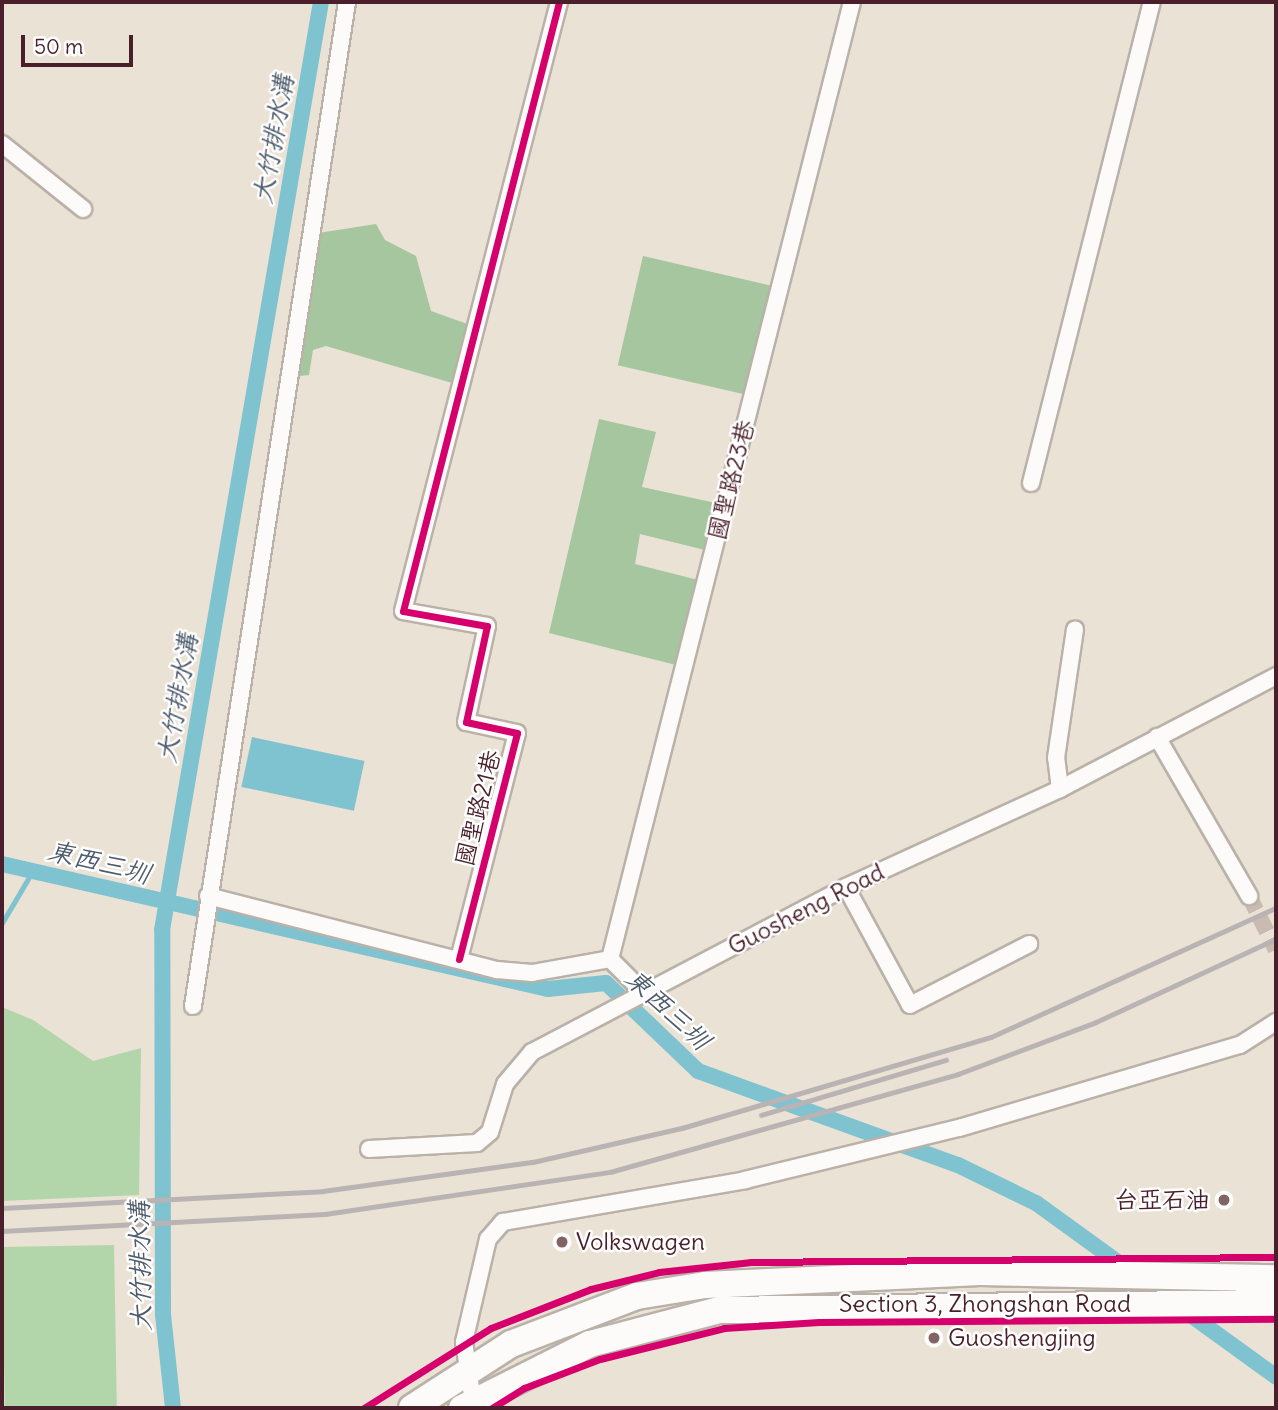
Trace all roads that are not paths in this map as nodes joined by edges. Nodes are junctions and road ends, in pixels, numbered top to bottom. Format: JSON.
{"nodes":[{"id":1,"x":347,"y":2,"type":"edge"},
{"id":2,"x":559,"y":2,"type":"edge"},
{"id":3,"x":852,"y":2,"type":"edge"},
{"id":4,"x":1152,"y":2,"type":"edge"},
{"id":5,"x":2,"y":144,"type":"edge"},
{"id":6,"x":83,"y":209,"type":"dead end"},
{"id":7,"x":1031,"y":483,"type":"dead end"},
{"id":8,"x":1075,"y":629,"type":"dead end"},
{"id":9,"x":1276,"y":676,"type":"edge"},
{"id":10,"x":1157,"y":737,"type":"junction"},
{"id":11,"x":1060,"y":789,"type":"junction"},
{"id":12,"x":846,"y":887,"type":"junction"},
{"id":13,"x":208,"y":896,"type":"junction"},
{"id":14,"x":1249,"y":896,"type":"tunnel mouth"},
{"id":15,"x":1029,"y":944,"type":"dead end"},
{"id":16,"x":459,"y":959,"type":"junction"},
{"id":17,"x":610,"y":959,"type":"junction"},
{"id":18,"x":644,"y":993,"type":"junction"},
{"id":19,"x":193,"y":1006,"type":"dead end"},
{"id":20,"x":1276,"y":1022,"type":"edge"},
{"id":21,"x":369,"y":1149,"type":"dead end"},
{"id":22,"x":979,"y":1264,"type":"junction"},
{"id":23,"x":1276,"y":1278,"type":"edge"},
{"id":24,"x":1276,"y":1303,"type":"edge"},
{"id":25,"x":980,"y":1312,"type":"junction"},
{"id":26,"x":466,"y":1368,"type":"junction"},
{"id":27,"x":469,"y":1406,"type":"edge"},
{"id":28,"x":412,"y":1408,"type":"edge"}],
"edges":[{"from":1,"to":13,"type":"street"},
{"from":2,"to":16,"type":"street","name":"國聖路21巷"},
{"from":3,"to":17,"type":"street","name":"國聖路23巷"},
{"from":4,"to":7,"type":"street"},
{"from":5,"to":6,"type":"street"},
{"from":8,"to":11,"type":"street"},
{"from":9,"to":10,"type":"street","name":"Guosheng Road"},
{"from":10,"to":11,"type":"street","name":"Guosheng Road"},
{"from":10,"to":14,"type":"street"},
{"from":11,"to":12,"type":"street","name":"Guosheng Road"},
{"from":12,"to":15,"type":"street"},
{"from":12,"to":18,"type":"street","name":"Guosheng Road"},
{"from":13,"to":16,"type":"street"},
{"from":13,"to":19,"type":"street"},
{"from":16,"to":17,"type":"street"},
{"from":17,"to":18,"type":"street"},
{"from":18,"to":21,"type":"street","name":"Guosheng Road"},
{"from":20,"to":26,"type":"street"},
{"from":22,"to":23,"type":"main road","name":"Section 3, Zhongshan Road"},
{"from":22,"to":25,"type":"main road"},
{"from":22,"to":26,"type":"main road","name":"Section 3, Zhongshan Road"},
{"from":24,"to":25,"type":"main road","name":"Section 3, Zhongshan Road"},
{"from":25,"to":27,"type":"main road","name":"Section 3, Zhongshan Road"},
{"from":26,"to":27,"type":"street"},
{"from":26,"to":28,"type":"main road","name":"Section 3, Zhongshan Road"}]}
